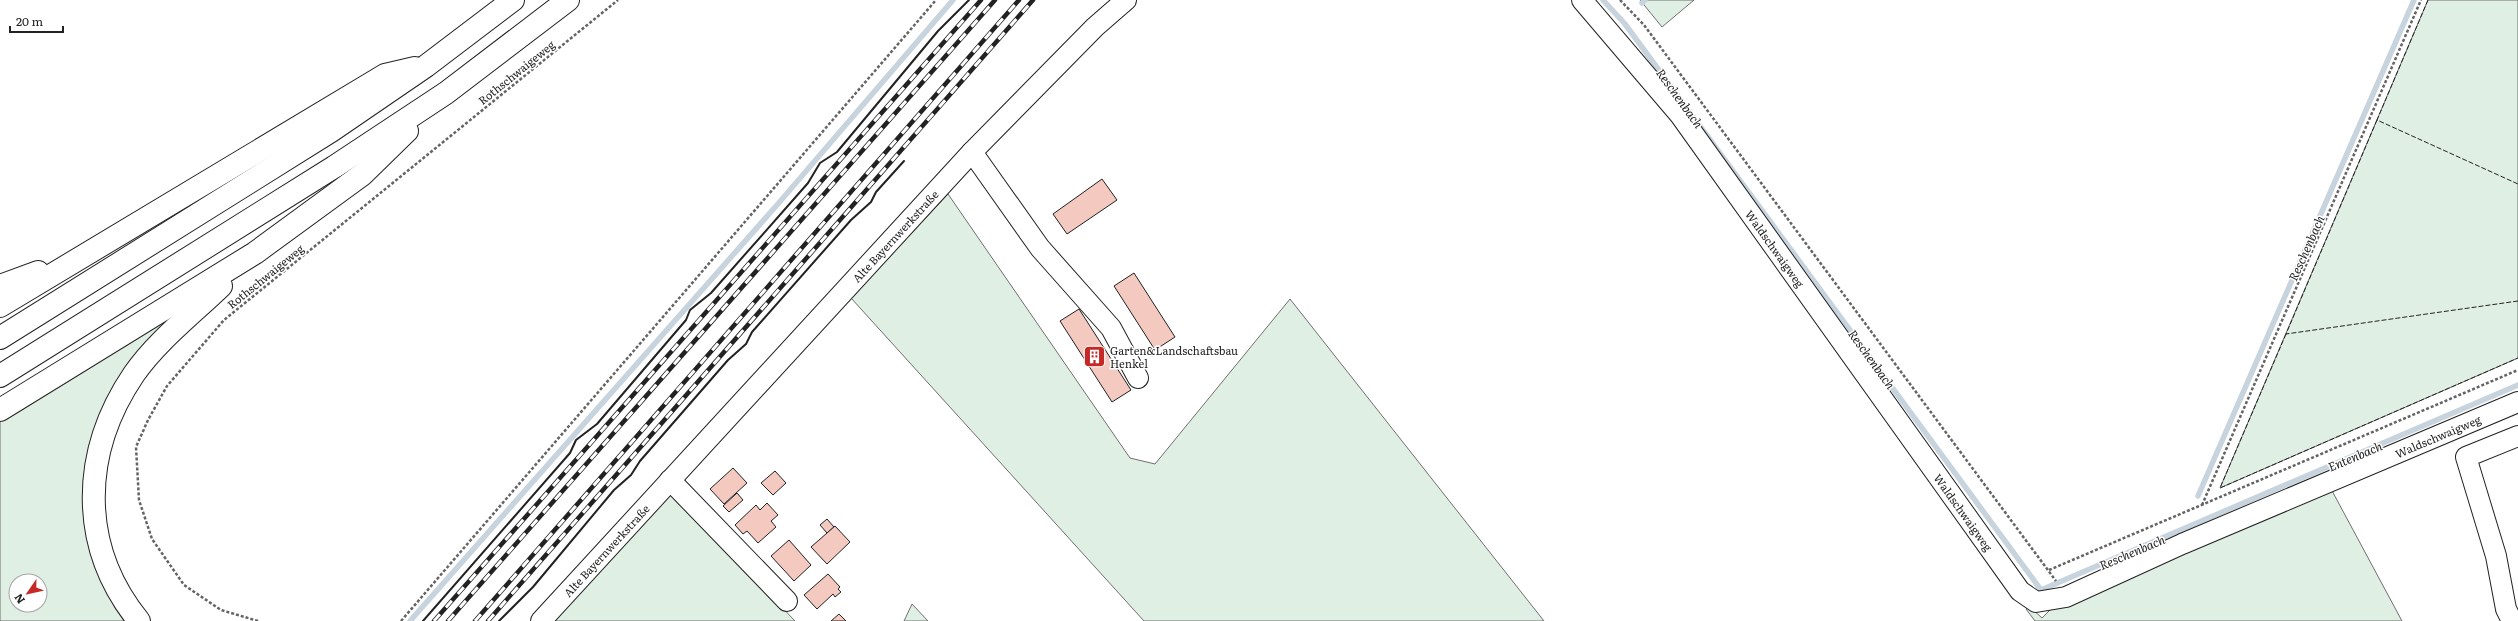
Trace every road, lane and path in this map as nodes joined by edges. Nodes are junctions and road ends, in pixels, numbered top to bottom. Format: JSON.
{"nodes":[{"id":1,"x":513,"y":0,"type":"edge"},
{"id":2,"x":568,"y":0,"type":"edge"},
{"id":3,"x":618,"y":0,"type":"edge"},
{"id":4,"x":936,"y":0,"type":"edge"},
{"id":5,"x":1126,"y":0,"type":"edge"},
{"id":6,"x":1582,"y":0,"type":"edge"},
{"id":7,"x":1620,"y":0,"type":"edge"},
{"id":8,"x":2422,"y":0,"type":"edge"},
{"id":9,"x":426,"y":66,"type":"junction"},
{"id":10,"x":446,"y":93,"type":"junction"},
{"id":11,"x":972,"y":152,"type":"junction"},
{"id":12,"x":256,"y":253,"type":"junction"},
{"id":13,"x":82,"y":255,"type":"junction"},
{"id":14,"x":0,"y":286,"type":"edge"},
{"id":15,"x":0,"y":306,"type":"edge"},
{"id":16,"x":0,"y":338,"type":"edge"},
{"id":17,"x":2518,"y":370,"type":"edge"},
{"id":18,"x":0,"y":376,"type":"edge"},
{"id":19,"x":1138,"y":378,"type":"dead end"},
{"id":20,"x":2518,"y":402,"type":"edge"},
{"id":21,"x":0,"y":410,"type":"edge"},
{"id":22,"x":2518,"y":436,"type":"edge"},
{"id":23,"x":670,"y":480,"type":"junction"},
{"id":24,"x":2202,"y":505,"type":"junction"},
{"id":25,"x":787,"y":601,"type":"dead end"},
{"id":26,"x":139,"y":621,"type":"edge"},
{"id":27,"x":258,"y":621,"type":"edge"},
{"id":28,"x":400,"y":621,"type":"edge"},
{"id":29,"x":541,"y":621,"type":"edge"},
{"id":30,"x":2512,"y":621,"type":"edge"}],
"edges":[{"from":1,"to":9,"type":"highway"},
{"from":2,"to":10,"type":"highway"},
{"from":3,"to":27,"type":"path","name":"Rothschwaigeweg"},
{"from":4,"to":28,"type":"path"},
{"from":5,"to":11,"type":"street","name":"Alte Bayernwerkstraße"},
{"from":6,"to":20,"type":"street","name":"Waldschwaigweg"},
{"from":7,"to":24,"type":"path"},
{"from":8,"to":24,"type":"path"},
{"from":9,"to":13,"type":"highway"},
{"from":9,"to":16,"type":"highway"},
{"from":10,"to":12,"type":"highway"},
{"from":10,"to":18,"type":"highway"},
{"from":11,"to":19,"type":"street"},
{"from":11,"to":23,"type":"street","name":"Alte Bayernwerkstraße"},
{"from":12,"to":21,"type":"highway"},
{"from":12,"to":26,"type":"highway"},
{"from":13,"to":14,"type":"highway"},
{"from":13,"to":15,"type":"highway"},
{"from":17,"to":24,"type":"path"},
{"from":22,"to":30,"type":"street"},
{"from":23,"to":25,"type":"street"},
{"from":23,"to":29,"type":"street","name":"Alte Bayernwerkstraße"}]}
